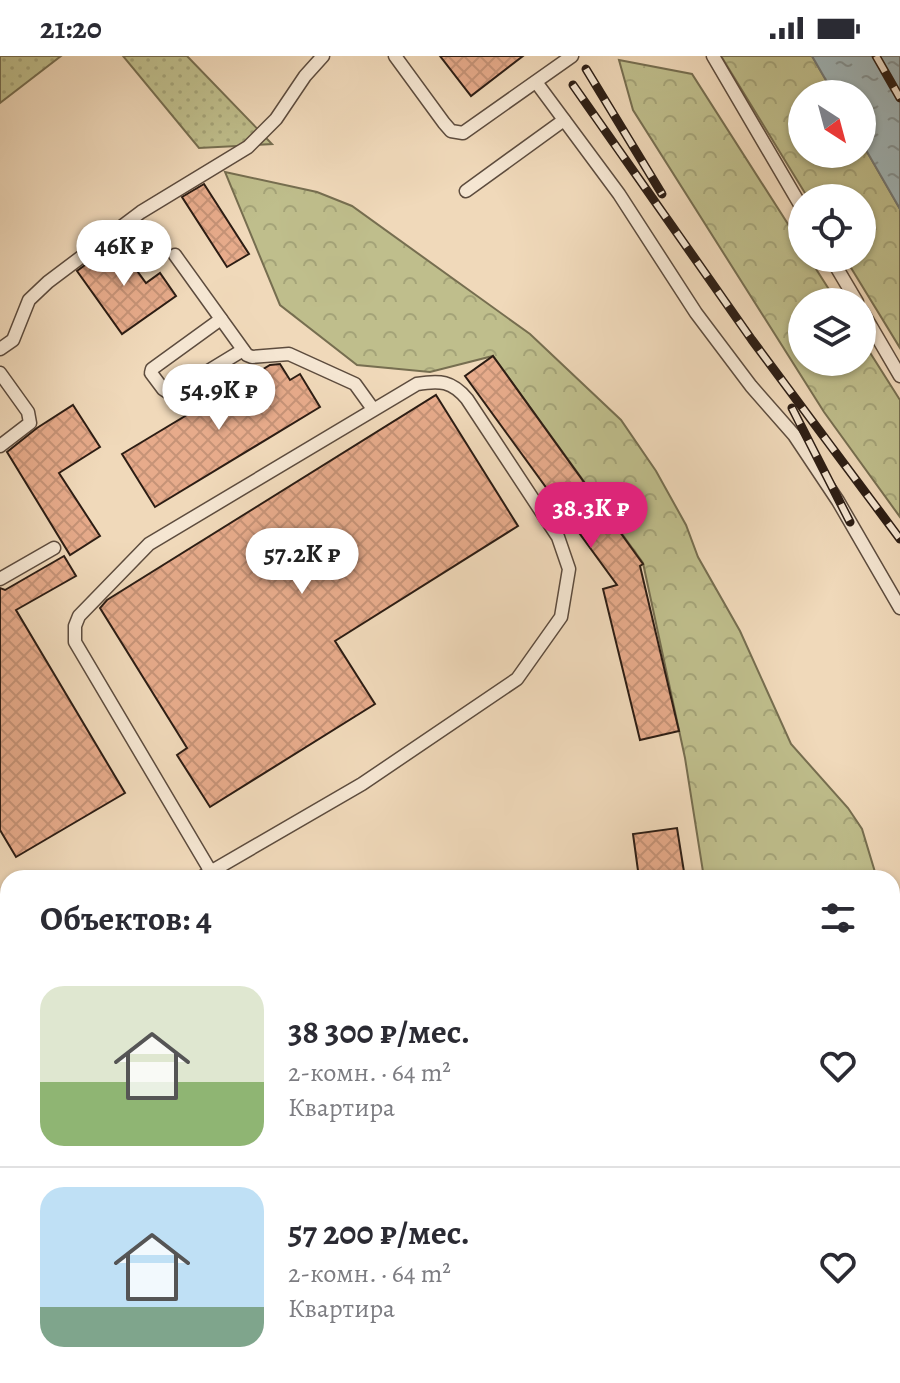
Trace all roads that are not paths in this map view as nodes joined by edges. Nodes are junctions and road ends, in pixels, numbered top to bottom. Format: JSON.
{"nodes":[{"id":1,"x":323,"y":56,"type":"edge"},
{"id":2,"x":395,"y":56,"type":"edge"},
{"id":3,"x":572,"y":56,"type":"edge"},
{"id":4,"x":713,"y":56,"type":"edge"},
{"id":5,"x":536,"y":82,"type":"junction"},
{"id":6,"x":564,"y":120,"type":"junction"},
{"id":7,"x":788,"y":184,"type":"edge"},
{"id":8,"x":466,"y":191,"type":"dead end"},
{"id":9,"x":175,"y":255,"type":"dead end"},
{"id":10,"x":221,"y":319,"type":"junction"},
{"id":11,"x":876,"y":335,"type":"edge"},
{"id":12,"x":0,"y":349,"type":"edge"},
{"id":13,"x":243,"y":350,"type":"junction"},
{"id":14,"x":0,"y":373,"type":"edge"},
{"id":15,"x":900,"y":376,"type":"edge"},
{"id":16,"x":373,"y":409,"type":"junction"},
{"id":17,"x":0,"y":446,"type":"edge"},
{"id":18,"x":54,"y":548,"type":"dead end"},
{"id":19,"x":0,"y":579,"type":"edge"},
{"id":20,"x":900,"y":608,"type":"edge"},
{"id":21,"x":202,"y":870,"type":"edge"},
{"id":22,"x":214,"y":870,"type":"edge"}],
"edges":[{"from":1,"to":12,"type":"lane"},
{"from":2,"to":5,"type":"lane"},
{"from":3,"to":5,"type":"lane"},
{"from":4,"to":7,"type":"lane"},
{"from":5,"to":6,"type":"lane"},
{"from":6,"to":8,"type":"lane"},
{"from":6,"to":20,"type":"lane"},
{"from":9,"to":10,"type":"lane"},
{"from":10,"to":13,"type":"lane"},
{"from":10,"to":13,"type":"lane"},
{"from":11,"to":15,"type":"lane"},
{"from":13,"to":16,"type":"lane"},
{"from":14,"to":17,"type":"lane"},
{"from":16,"to":21,"type":"lane"},
{"from":16,"to":22,"type":"lane"},
{"from":18,"to":19,"type":"lane"}]}
